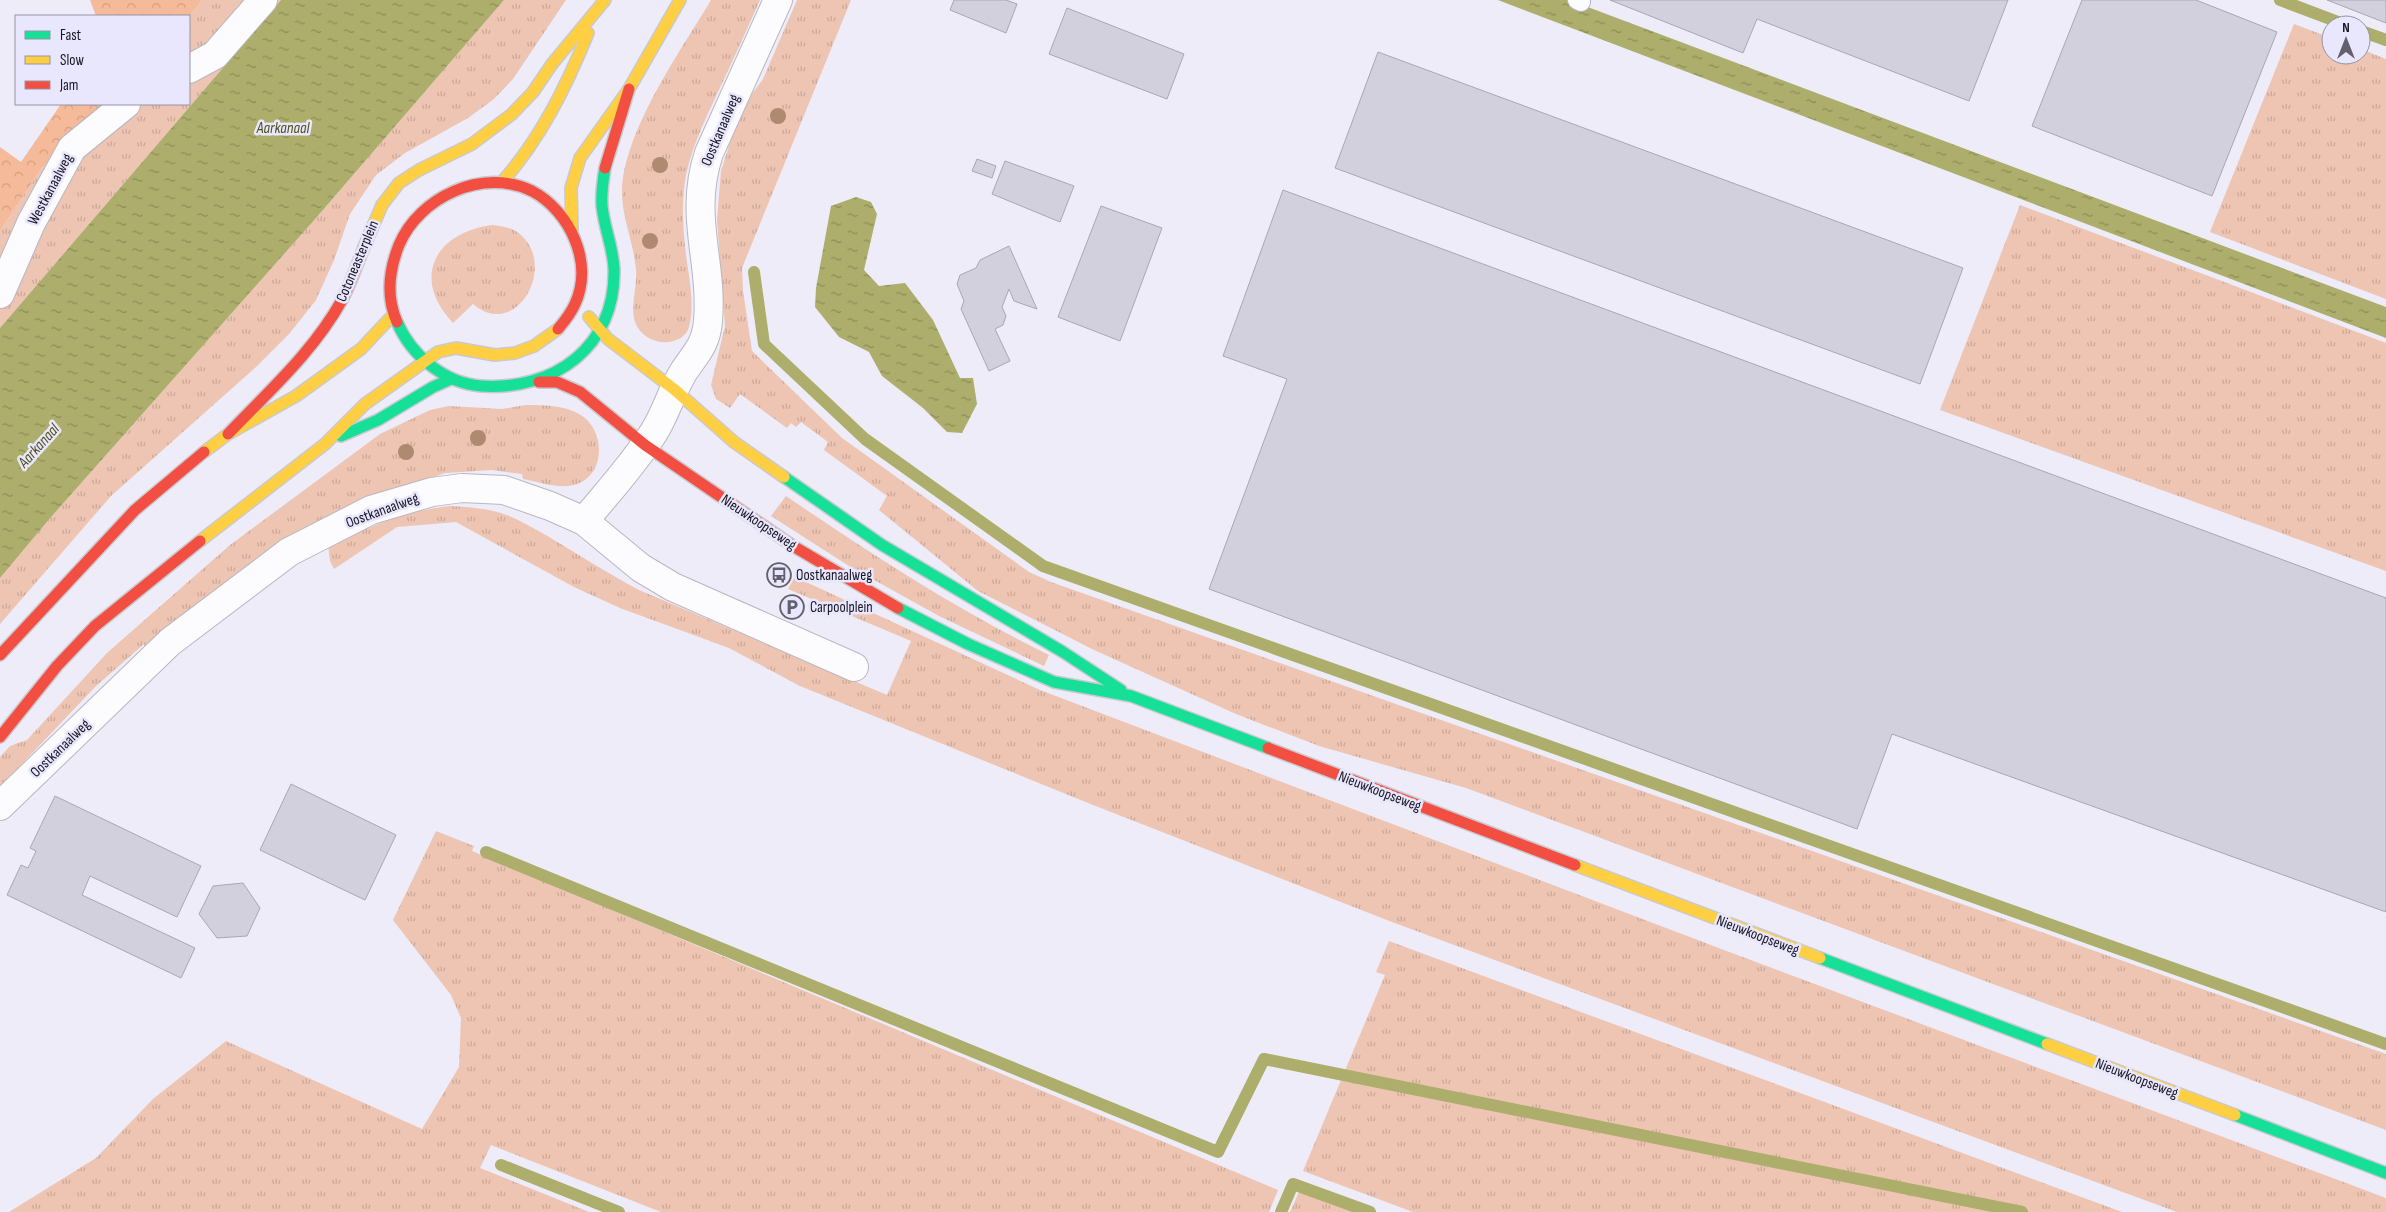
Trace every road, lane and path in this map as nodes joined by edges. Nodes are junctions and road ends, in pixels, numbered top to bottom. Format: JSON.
{"nodes":[{"id":1,"x":263,"y":0,"type":"edge"},
{"id":2,"x":605,"y":0,"type":"edge"},
{"id":3,"x":680,"y":0,"type":"edge"},
{"id":4,"x":778,"y":0,"type":"edge"},
{"id":5,"x":595,"y":16,"type":"junction"},
{"id":6,"x":190,"y":68,"type":"edge"},
{"id":7,"x":629,"y":89,"type":"junction"},
{"id":8,"x":125,"y":105,"type":"edge"},
{"id":9,"x":502,"y":182,"type":"junction"},
{"id":10,"x":572,"y":230,"type":"junction"},
{"id":11,"x":579,"y":293,"type":"junction"},
{"id":12,"x":0,"y":294,"type":"edge"},
{"id":13,"x":393,"y":315,"type":"junction"},
{"id":14,"x":599,"y":331,"type":"junction"},
{"id":15,"x":425,"y":362,"type":"junction"},
{"id":16,"x":451,"y":379,"type":"junction"},
{"id":17,"x":538,"y":382,"type":"junction"},
{"id":18,"x":675,"y":390,"type":"junction"},
{"id":19,"x":228,"y":434,"type":"junction"},
{"id":20,"x":327,"y":442,"type":"junction"},
{"id":21,"x":645,"y":445,"type":"junction"},
{"id":22,"x":584,"y":522,"type":"junction"},
{"id":23,"x":0,"y":655,"type":"edge"},
{"id":24,"x":854,"y":667,"type":"dead end"},
{"id":25,"x":1131,"y":696,"type":"junction"},
{"id":26,"x":0,"y":737,"type":"edge"},
{"id":27,"x":0,"y":806,"type":"edge"},
{"id":28,"x":2386,"y":1173,"type":"edge"}],
"edges":[{"from":1,"to":6,"type":"street"},
{"from":2,"to":5,"type":"main road"},
{"from":3,"to":7,"type":"main road"},
{"from":4,"to":18,"type":"street","name":"Oostkanaalweg"},
{"from":5,"to":9,"type":"main road"},
{"from":5,"to":19,"type":"main road","name":"Cotoneasterplein"},
{"from":7,"to":10,"type":"main road"},
{"from":7,"to":14,"type":"main road"},
{"from":8,"to":12,"type":"street","name":"Westkanaalweg"},
{"from":9,"to":10,"type":"main road"},
{"from":9,"to":13,"type":"main road"},
{"from":10,"to":11,"type":"main road"},
{"from":11,"to":14,"type":"main road","name":"Nieuwkoopseweg"},
{"from":11,"to":15,"type":"main road"},
{"from":13,"to":15,"type":"main road"},
{"from":13,"to":19,"type":"main road"},
{"from":14,"to":17,"type":"main road"},
{"from":14,"to":18,"type":"main road","name":"Nieuwkoopseweg"},
{"from":15,"to":16,"type":"main road"},
{"from":15,"to":20,"type":"main road"},
{"from":16,"to":17,"type":"main road"},
{"from":16,"to":20,"type":"main road"},
{"from":17,"to":21,"type":"main road","name":"Nieuwkoopseweg"},
{"from":18,"to":21,"type":"street","name":"Oostkanaalweg"},
{"from":18,"to":25,"type":"main road","name":"Nieuwkoopseweg"},
{"from":19,"to":23,"type":"main road"},
{"from":20,"to":26,"type":"main road"},
{"from":21,"to":22,"type":"street","name":"Oostkanaalweg"},
{"from":21,"to":25,"type":"main road","name":"Nieuwkoopseweg"},
{"from":22,"to":24,"type":"street"},
{"from":22,"to":27,"type":"street","name":"Oostkanaalweg"},
{"from":25,"to":28,"type":"main road","name":"Nieuwkoopseweg"}]}
